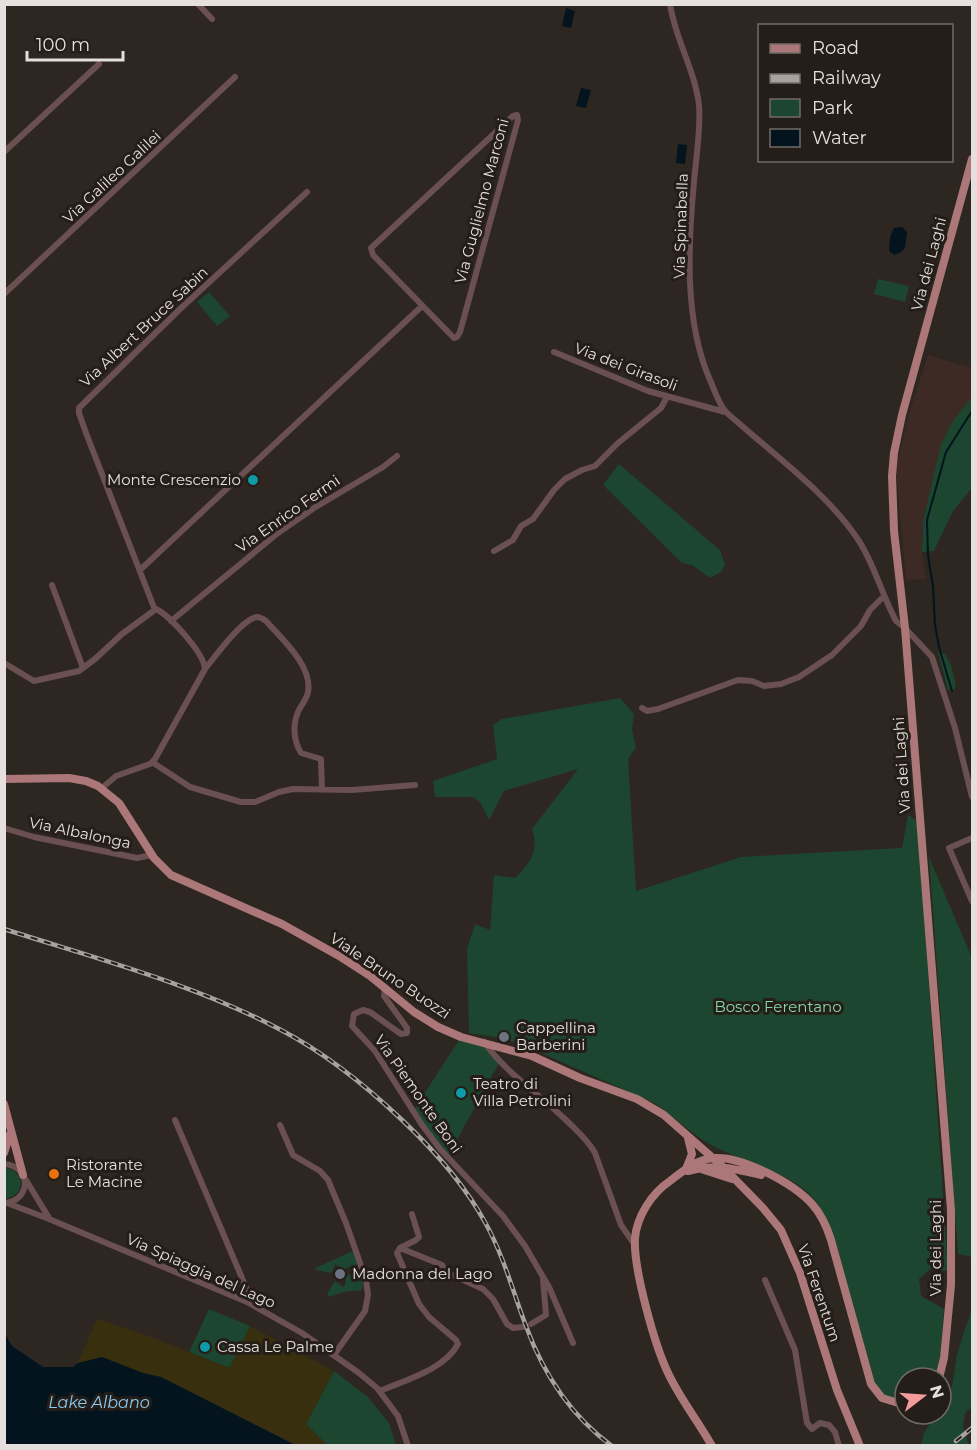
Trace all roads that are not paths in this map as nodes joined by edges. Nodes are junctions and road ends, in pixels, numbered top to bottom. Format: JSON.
{"nodes":[{"id":1,"x":198,"y":4,"type":"edge"},
{"id":2,"x":670,"y":4,"type":"edge"},
{"id":3,"x":212,"y":19,"type":"dead end"},
{"id":4,"x":99,"y":64,"type":"dead end"},
{"id":5,"x":235,"y":77,"type":"dead end"},
{"id":6,"x":4,"y":152,"type":"edge"},
{"id":7,"x":972,"y":159,"type":"edge"},
{"id":8,"x":307,"y":192,"type":"dead end"},
{"id":9,"x":4,"y":294,"type":"edge"},
{"id":10,"x":422,"y":306,"type":"junction"},
{"id":11,"x":554,"y":352,"type":"dead end"},
{"id":12,"x":667,"y":397,"type":"junction"},
{"id":13,"x":726,"y":412,"type":"junction"},
{"id":14,"x":397,"y":456,"type":"dead end"},
{"id":15,"x":494,"y":551,"type":"dead end"},
{"id":16,"x":140,"y":570,"type":"junction"},
{"id":17,"x":52,"y":585,"type":"dead end"},
{"id":18,"x":884,"y":596,"type":"junction"},
{"id":19,"x":155,"y":610,"type":"junction"},
{"id":20,"x":171,"y":621,"type":"junction"},
{"id":21,"x":905,"y":627,"type":"junction"},
{"id":22,"x":4,"y":663,"type":"edge"},
{"id":23,"x":83,"y":668,"type":"junction"},
{"id":24,"x":203,"y":672,"type":"junction"},
{"id":25,"x":642,"y":708,"type":"dead end"},
{"id":26,"x":152,"y":762,"type":"junction"},
{"id":27,"x":4,"y":779,"type":"edge"},
{"id":28,"x":414,"y":785,"type":"dead end"},
{"id":29,"x":102,"y":788,"type":"junction"},
{"id":30,"x":322,"y":790,"type":"junction"},
{"id":31,"x":972,"y":796,"type":"edge"},
{"id":32,"x":4,"y":828,"type":"edge"},
{"id":33,"x":972,"y":838,"type":"edge"},
{"id":34,"x":152,"y":855,"type":"junction"},
{"id":35,"x":972,"y":901,"type":"edge"},
{"id":36,"x":385,"y":987,"type":"junction"},
{"id":37,"x":484,"y":1042,"type":"junction"},
{"id":38,"x":4,"y":1104,"type":"edge"},
{"id":39,"x":8,"y":1120,"type":"junction"},
{"id":40,"x":175,"y":1120,"type":"dead end"},
{"id":41,"x":279,"y":1125,"type":"dead end"},
{"id":42,"x":687,"y":1136,"type":"junction"},
{"id":43,"x":4,"y":1153,"type":"edge"},
{"id":44,"x":714,"y":1158,"type":"junction"},
{"id":45,"x":736,"y":1160,"type":"junction"},
{"id":46,"x":4,"y":1164,"type":"edge"},
{"id":47,"x":723,"y":1167,"type":"junction"},
{"id":48,"x":697,"y":1169,"type":"junction"},
{"id":49,"x":683,"y":1171,"type":"junction"},
{"id":50,"x":753,"y":1173,"type":"junction"},
{"id":51,"x":23,"y":1175,"type":"junction"},
{"id":52,"x":777,"y":1179,"type":"junction"},
{"id":53,"x":737,"y":1182,"type":"junction"},
{"id":54,"x":748,"y":1192,"type":"junction"},
{"id":55,"x":6,"y":1203,"type":"edge"},
{"id":56,"x":412,"y":1214,"type":"dead end"},
{"id":57,"x":49,"y":1219,"type":"junction"},
{"id":58,"x":635,"y":1246,"type":"junction"},
{"id":59,"x":400,"y":1248,"type":"junction"},
{"id":60,"x":543,"y":1276,"type":"junction"},
{"id":61,"x":765,"y":1280,"type":"dead end"},
{"id":62,"x":253,"y":1304,"type":"junction"},
{"id":63,"x":531,"y":1324,"type":"dead end"},
{"id":64,"x":523,"y":1327,"type":"dead end"},
{"id":65,"x":573,"y":1343,"type":"dead end"},
{"id":66,"x":334,"y":1355,"type":"junction"},
{"id":67,"x":942,"y":1366,"type":"edge"},
{"id":68,"x":380,"y":1391,"type":"junction"},
{"id":69,"x":893,"y":1401,"type":"edge"},
{"id":70,"x":408,"y":1446,"type":"edge"},
{"id":71,"x":712,"y":1446,"type":"edge"},
{"id":72,"x":839,"y":1446,"type":"edge"},
{"id":73,"x":860,"y":1446,"type":"edge"}],
"edges":[{"from":1,"to":3,"type":"street"},
{"from":2,"to":13,"type":"street","name":"Via Spinabella"},
{"from":4,"to":6,"type":"street"},
{"from":5,"to":9,"type":"street","name":"Via Galileo Galilei"},
{"from":7,"to":21,"type":"main road","name":"Via dei Laghi"},
{"from":8,"to":16,"type":"street","name":"Via Albert Bruce Sabin"},
{"from":10,"to":10,"type":"street","name":"Via Guglielmo Marconi"},
{"from":10,"to":16,"type":"street"},
{"from":11,"to":12,"type":"street","name":"Via dei Girasoli"},
{"from":12,"to":13,"type":"street","name":"Via dei Girasoli"},
{"from":12,"to":15,"type":"street"},
{"from":13,"to":18,"type":"street","name":"Via Spinabella"},
{"from":14,"to":20,"type":"street","name":"Via Enrico Fermi"},
{"from":16,"to":19,"type":"street","name":"Via Albert Bruce Sabin"},
{"from":17,"to":23,"type":"street"},
{"from":18,"to":21,"type":"street","name":"Via Spinabella"},
{"from":18,"to":25,"type":"street"},
{"from":19,"to":20,"type":"street"},
{"from":19,"to":23,"type":"street"},
{"from":20,"to":24,"type":"street"},
{"from":21,"to":31,"type":"street","name":"Via Spinabella"},
{"from":21,"to":67,"type":"main road","name":"Via dei Laghi"},
{"from":22,"to":23,"type":"street"},
{"from":24,"to":26,"type":"street"},
{"from":24,"to":30,"type":"street"},
{"from":26,"to":29,"type":"street"},
{"from":26,"to":30,"type":"street"},
{"from":27,"to":29,"type":"main road","name":"Viale Bruno Buozzi"},
{"from":28,"to":30,"type":"street"},
{"from":29,"to":34,"type":"main road","name":"Viale Bruno Buozzi"},
{"from":32,"to":34,"type":"street","name":"Via Albalonga"},
{"from":33,"to":35,"type":"street"},
{"from":34,"to":36,"type":"main road","name":"Viale Bruno Buozzi"},
{"from":36,"to":37,"type":"main road","name":"Viale Bruno Buozzi"},
{"from":36,"to":60,"type":"street","name":"Via Piemonte Boni"},
{"from":37,"to":42,"type":"main road","name":"Viale Bruno Buozzi"},
{"from":37,"to":58,"type":"street"},
{"from":38,"to":39,"type":"main road"},
{"from":39,"to":43,"type":"main road"},
{"from":39,"to":51,"type":"main road"},
{"from":40,"to":62,"type":"street"},
{"from":41,"to":66,"type":"street"},
{"from":42,"to":44,"type":"main road","name":"Via Ferentum"},
{"from":42,"to":45,"type":"main road"},
{"from":42,"to":49,"type":"main road"},
{"from":44,"to":45,"type":"main road"},
{"from":44,"to":47,"type":"main road","name":"Via Ferentum"},
{"from":44,"to":49,"type":"main road"},
{"from":45,"to":52,"type":"main road"},
{"from":46,"to":51,"type":"street"},
{"from":47,"to":48,"type":"main road"},
{"from":47,"to":50,"type":"main road"},
{"from":47,"to":53,"type":"main road","name":"Via Ferentum"},
{"from":48,"to":49,"type":"main road"},
{"from":48,"to":53,"type":"main road"},
{"from":49,"to":58,"type":"main road"},
{"from":50,"to":52,"type":"main road"},
{"from":50,"to":54,"type":"main road"},
{"from":51,"to":55,"type":"street"},
{"from":51,"to":57,"type":"street"},
{"from":52,"to":69,"type":"main road"},
{"from":53,"to":54,"type":"main road","name":"Via Ferentum"},
{"from":54,"to":73,"type":"main road","name":"Via Ferentum"},
{"from":55,"to":57,"type":"street","name":"Via Spiaggia del Lago"},
{"from":56,"to":59,"type":"street"},
{"from":57,"to":62,"type":"street","name":"Via Spiaggia del Lago"},
{"from":58,"to":71,"type":"main road"},
{"from":59,"to":64,"type":"street"},
{"from":59,"to":68,"type":"street"},
{"from":60,"to":63,"type":"street"},
{"from":60,"to":65,"type":"street","name":"Via Piemonte Boni"},
{"from":61,"to":72,"type":"street"},
{"from":62,"to":66,"type":"street","name":"Via Spiaggia del Lago"},
{"from":66,"to":68,"type":"street","name":"Via Spiaggia del Lago"},
{"from":68,"to":70,"type":"street","name":"Via Spiaggia del Lago"}]}
